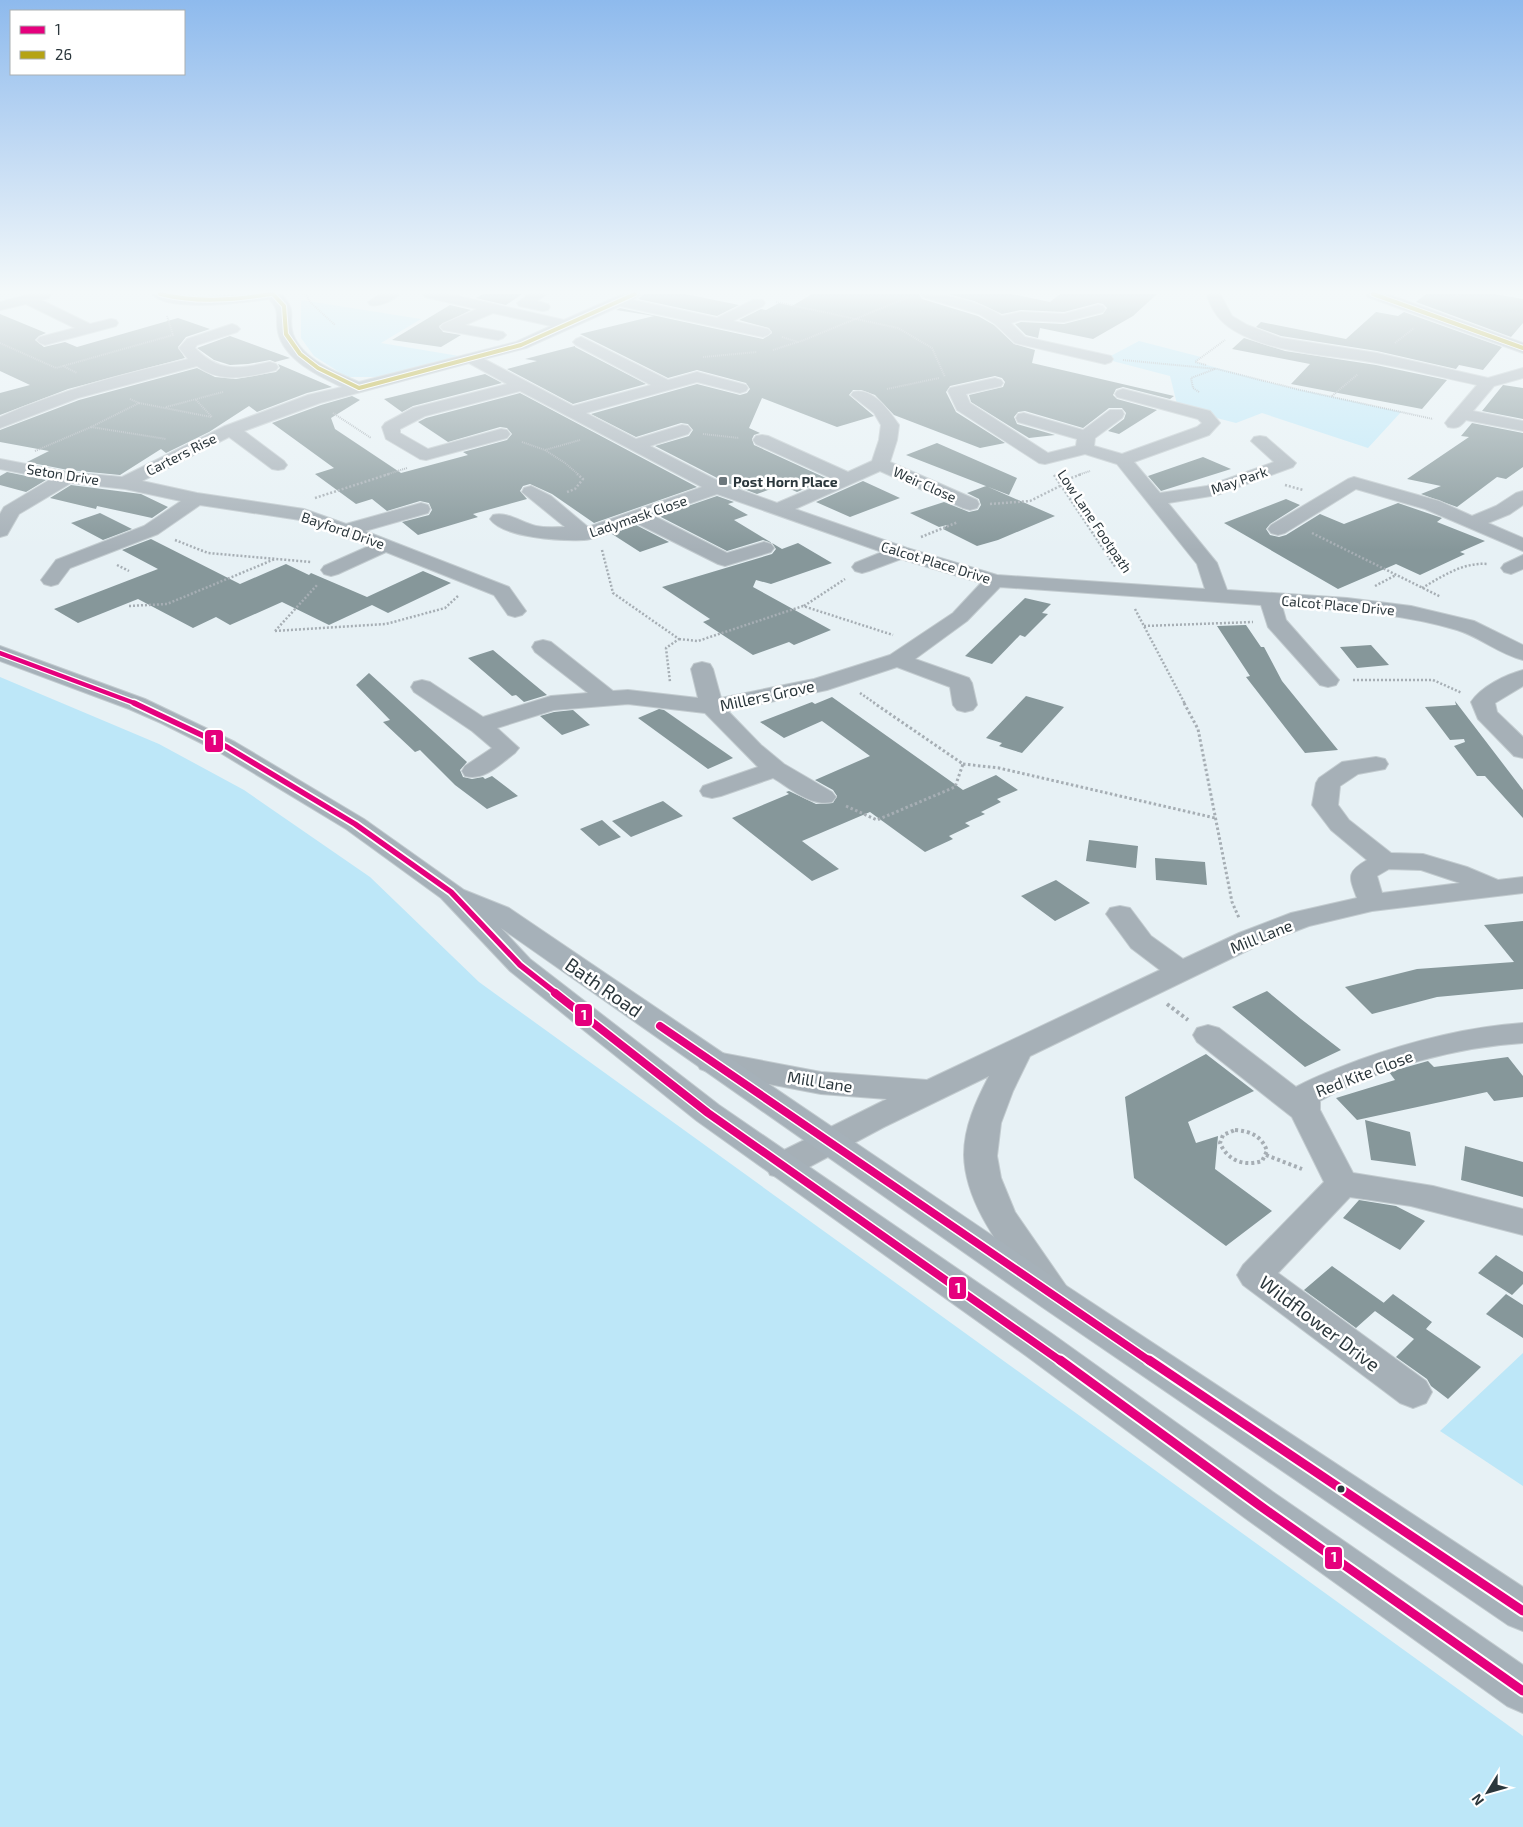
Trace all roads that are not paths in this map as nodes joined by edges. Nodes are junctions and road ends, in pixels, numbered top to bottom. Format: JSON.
{"nodes":[{"id":1,"x":125,"y":379,"type":"edge"},
{"id":2,"x":336,"y":379,"type":"edge"},
{"id":3,"x":393,"y":379,"type":"edge"},
{"id":4,"x":511,"y":379,"type":"edge"},
{"id":5,"x":653,"y":379,"type":"edge"},
{"id":6,"x":690,"y":379,"type":"edge"},
{"id":7,"x":707,"y":379,"type":"edge"},
{"id":8,"x":1471,"y":379,"type":"edge"},
{"id":9,"x":1501,"y":379,"type":"edge"},
{"id":10,"x":995,"y":383,"type":"dead end"},
{"id":11,"x":1488,"y":383,"type":"junction"},
{"id":12,"x":522,"y":385,"type":"junction"},
{"id":13,"x":666,"y":386,"type":"junction"},
{"id":14,"x":359,"y":388,"type":"junction"},
{"id":15,"x":740,"y":388,"type":"dead end"},
{"id":16,"x":1122,"y":394,"type":"dead end"},
{"id":17,"x":859,"y":395,"type":"road end"},
{"id":18,"x":64,"y":398,"type":"junction"},
{"id":19,"x":99,"y":404,"type":"dead end"},
{"id":20,"x":573,"y":411,"type":"junction"},
{"id":21,"x":1116,"y":414,"type":"dead end"},
{"id":22,"x":1024,"y":418,"type":"dead end"},
{"id":23,"x":0,"y":423,"type":"edge"},
{"id":24,"x":1523,"y":426,"type":"edge"},
{"id":25,"x":230,"y":430,"type":"junction"},
{"id":26,"x":682,"y":430,"type":"road end"},
{"id":27,"x":501,"y":434,"type":"road end"},
{"id":28,"x":762,"y":440,"type":"road end"},
{"id":29,"x":1260,"y":441,"type":"dead end"},
{"id":30,"x":1085,"y":442,"type":"junction"},
{"id":31,"x":634,"y":445,"type":"junction"},
{"id":32,"x":1123,"y":460,"type":"junction"},
{"id":33,"x":2,"y":464,"type":"edge"},
{"id":34,"x":880,"y":464,"type":"junction"},
{"id":35,"x":278,"y":465,"type":"dead end"},
{"id":36,"x":68,"y":477,"type":"junction"},
{"id":37,"x":848,"y":479,"type":"junction"},
{"id":38,"x":125,"y":483,"type":"junction"},
{"id":39,"x":717,"y":488,"type":"junction"},
{"id":40,"x":538,"y":496,"type":"road end"},
{"id":41,"x":1523,"y":497,"type":"edge"},
{"id":42,"x":197,"y":499,"type":"junction"},
{"id":43,"x":1156,"y":499,"type":"junction"},
{"id":44,"x":970,"y":504,"type":"road end"},
{"id":45,"x":421,"y":509,"type":"dead end"},
{"id":46,"x":776,"y":510,"type":"junction"},
{"id":47,"x":638,"y":516,"type":"junction"},
{"id":48,"x":500,"y":519,"type":"dead end"},
{"id":49,"x":1473,"y":522,"type":"junction"},
{"id":50,"x":1283,"y":526,"type":"road end"},
{"id":51,"x":346,"y":530,"type":"junction"},
{"id":52,"x":0,"y":531,"type":"edge"},
{"id":53,"x":591,"y":532,"type":"junction"},
{"id":54,"x":386,"y":545,"type":"junction"},
{"id":55,"x":1523,"y":545,"type":"edge"},
{"id":56,"x":764,"y":548,"type":"dead end"},
{"id":57,"x":895,"y":550,"type":"junction"},
{"id":58,"x":338,"y":567,"type":"road end"},
{"id":59,"x":862,"y":567,"type":"road end"},
{"id":60,"x":51,"y":580,"type":"dead end"},
{"id":61,"x":995,"y":581,"type":"junction"},
{"id":62,"x":1218,"y":595,"type":"junction"},
{"id":63,"x":1270,"y":600,"type":"junction"},
{"id":64,"x":515,"y":611,"type":"dead end"},
{"id":65,"x":543,"y":647,"type":"dead end"},
{"id":66,"x":0,"y":653,"type":"edge"},
{"id":67,"x":1523,"y":653,"type":"edge"},
{"id":68,"x":898,"y":660,"type":"junction"},
{"id":69,"x":702,"y":669,"type":"dead end"},
{"id":70,"x":1523,"y":677,"type":"edge"},
{"id":71,"x":1328,"y":680,"type":"road end"},
{"id":72,"x":422,"y":687,"type":"dead end"},
{"id":73,"x":609,"y":699,"type":"junction"},
{"id":74,"x":965,"y":705,"type":"dead end"},
{"id":75,"x":712,"y":707,"type":"junction"},
{"id":76,"x":480,"y":726,"type":"junction"},
{"id":77,"x":1523,"y":751,"type":"edge"},
{"id":78,"x":1376,"y":764,"type":"dead end"},
{"id":79,"x":774,"y":769,"type":"junction"},
{"id":80,"x":474,"y":771,"type":"dead end"},
{"id":81,"x":712,"y":792,"type":"dead end"},
{"id":82,"x":823,"y":797,"type":"road end"},
{"id":83,"x":1384,"y":861,"type":"junction"},
{"id":84,"x":1523,"y":885,"type":"edge"},
{"id":85,"x":1492,"y":887,"type":"junction"},
{"id":86,"x":451,"y":892,"type":"junction"},
{"id":87,"x":1372,"y":903,"type":"junction"},
{"id":88,"x":1120,"y":914,"type":"dead end"},
{"id":89,"x":1181,"y":972,"type":"junction"},
{"id":90,"x":1523,"y":1033,"type":"edge"},
{"id":91,"x":1208,"y":1036,"type":"road end"},
{"id":92,"x":1018,"y":1050,"type":"junction"},
{"id":93,"x":711,"y":1062,"type":"junction"},
{"id":94,"x":931,"y":1091,"type":"junction"},
{"id":95,"x":1304,"y":1110,"type":"junction"},
{"id":96,"x":828,"y":1142,"type":"junction"},
{"id":97,"x":782,"y":1166,"type":"junction"},
{"id":98,"x":1342,"y":1184,"type":"junction"},
{"id":99,"x":1523,"y":1222,"type":"edge"},
{"id":100,"x":1055,"y":1297,"type":"junction"},
{"id":101,"x":1413,"y":1392,"type":"dead end"},
{"id":102,"x":1523,"y":1611,"type":"edge"},
{"id":103,"x":1523,"y":1691,"type":"edge"}],
"edges":[{"from":1,"to":18,"type":"street"},
{"from":2,"to":14,"type":"street"},
{"from":3,"to":14,"type":"street","name":"Carters Rise"},
{"from":4,"to":12,"type":"street","name":"Calcot Place Drive"},
{"from":5,"to":13,"type":"street"},
{"from":6,"to":13,"type":"street"},
{"from":7,"to":15,"type":"street"},
{"from":8,"to":11,"type":"street"},
{"from":9,"to":11,"type":"street"},
{"from":10,"to":30,"type":"street"},
{"from":11,"to":24,"type":"street"},
{"from":12,"to":20,"type":"street","name":"Calcot Place Drive"},
{"from":12,"to":27,"type":"street"},
{"from":13,"to":20,"type":"street"},
{"from":14,"to":25,"type":"street","name":"Carters Rise"},
{"from":16,"to":32,"type":"street"},
{"from":17,"to":34,"type":"street"},
{"from":18,"to":19,"type":"street"},
{"from":18,"to":23,"type":"street"},
{"from":20,"to":31,"type":"street","name":"Calcot Place Drive"},
{"from":21,"to":30,"type":"street"},
{"from":22,"to":30,"type":"street"},
{"from":25,"to":35,"type":"street"},
{"from":25,"to":38,"type":"street","name":"Carters Rise"},
{"from":26,"to":31,"type":"street"},
{"from":28,"to":37,"type":"street"},
{"from":29,"to":43,"type":"street","name":"May Park"},
{"from":30,"to":32,"type":"street"},
{"from":31,"to":39,"type":"street","name":"Calcot Place Drive"},
{"from":32,"to":43,"type":"street"},
{"from":33,"to":36,"type":"street","name":"Seton Drive"},
{"from":34,"to":37,"type":"street"},
{"from":34,"to":44,"type":"street","name":"Weir Close"},
{"from":36,"to":38,"type":"street","name":"Seton Drive"},
{"from":36,"to":52,"type":"street"},
{"from":37,"to":46,"type":"street"},
{"from":38,"to":42,"type":"street","name":"Bayford Drive"},
{"from":39,"to":46,"type":"street","name":"Calcot Place Drive"},
{"from":39,"to":47,"type":"street","name":"Ladymask Close"},
{"from":40,"to":53,"type":"street"},
{"from":41,"to":49,"type":"street"},
{"from":42,"to":51,"type":"street","name":"Bayford Drive"},
{"from":42,"to":60,"type":"street"},
{"from":43,"to":62,"type":"street"},
{"from":45,"to":51,"type":"street"},
{"from":46,"to":57,"type":"street","name":"Calcot Place Drive"},
{"from":47,"to":53,"type":"street","name":"Ladymask Close"},
{"from":47,"to":56,"type":"street"},
{"from":48,"to":53,"type":"street","name":"Ladymask Close"},
{"from":49,"to":50,"type":"street"},
{"from":49,"to":55,"type":"street"},
{"from":51,"to":54,"type":"street","name":"Bayford Drive"},
{"from":54,"to":58,"type":"street"},
{"from":54,"to":64,"type":"street","name":"Bayford Drive"},
{"from":57,"to":59,"type":"street"},
{"from":57,"to":61,"type":"street","name":"Calcot Place Drive"},
{"from":61,"to":62,"type":"street","name":"Calcot Place Drive"},
{"from":61,"to":68,"type":"street","name":"Millers Grove"},
{"from":62,"to":63,"type":"street","name":"Calcot Place Drive"},
{"from":63,"to":67,"type":"street","name":"Calcot Place Drive"},
{"from":63,"to":71,"type":"street"},
{"from":65,"to":73,"type":"street"},
{"from":66,"to":86,"type":"main road","name":"Bath Road"},
{"from":68,"to":74,"type":"street"},
{"from":68,"to":75,"type":"street","name":"Millers Grove"},
{"from":69,"to":75,"type":"street"},
{"from":70,"to":77,"type":"street"},
{"from":72,"to":76,"type":"street"},
{"from":73,"to":75,"type":"street","name":"Millers Grove"},
{"from":73,"to":76,"type":"street","name":"Millers Grove"},
{"from":75,"to":79,"type":"street"},
{"from":76,"to":80,"type":"street"},
{"from":78,"to":83,"type":"street"},
{"from":79,"to":81,"type":"street"},
{"from":79,"to":82,"type":"street"},
{"from":83,"to":85,"type":"street"},
{"from":83,"to":87,"type":"street"},
{"from":84,"to":85,"type":"street","name":"Mill Lane"},
{"from":85,"to":87,"type":"street","name":"Mill Lane"},
{"from":86,"to":93,"type":"main road","name":"Bath Road"},
{"from":86,"to":97,"type":"main road","name":"Bath Road"},
{"from":87,"to":89,"type":"street","name":"Mill Lane"},
{"from":88,"to":89,"type":"street"},
{"from":89,"to":92,"type":"street","name":"Mill Lane"},
{"from":90,"to":95,"type":"street","name":"Red Kite Close"},
{"from":91,"to":95,"type":"street"},
{"from":92,"to":94,"type":"street","name":"Mill Lane"},
{"from":92,"to":100,"type":"street"},
{"from":93,"to":94,"type":"street","name":"Mill Lane"},
{"from":93,"to":96,"type":"main road","name":"Bath Road"},
{"from":94,"to":96,"type":"street","name":"Mill Lane"},
{"from":95,"to":98,"type":"street","name":"Red Kite Close"},
{"from":96,"to":97,"type":"street","name":"Mill Lane"},
{"from":96,"to":100,"type":"main road","name":"Bath Road"},
{"from":97,"to":103,"type":"main road","name":"Bath Road"},
{"from":98,"to":99,"type":"street"},
{"from":98,"to":101,"type":"street","name":"Wildflower Drive"},
{"from":100,"to":102,"type":"main road","name":"Bath Road"}]}
